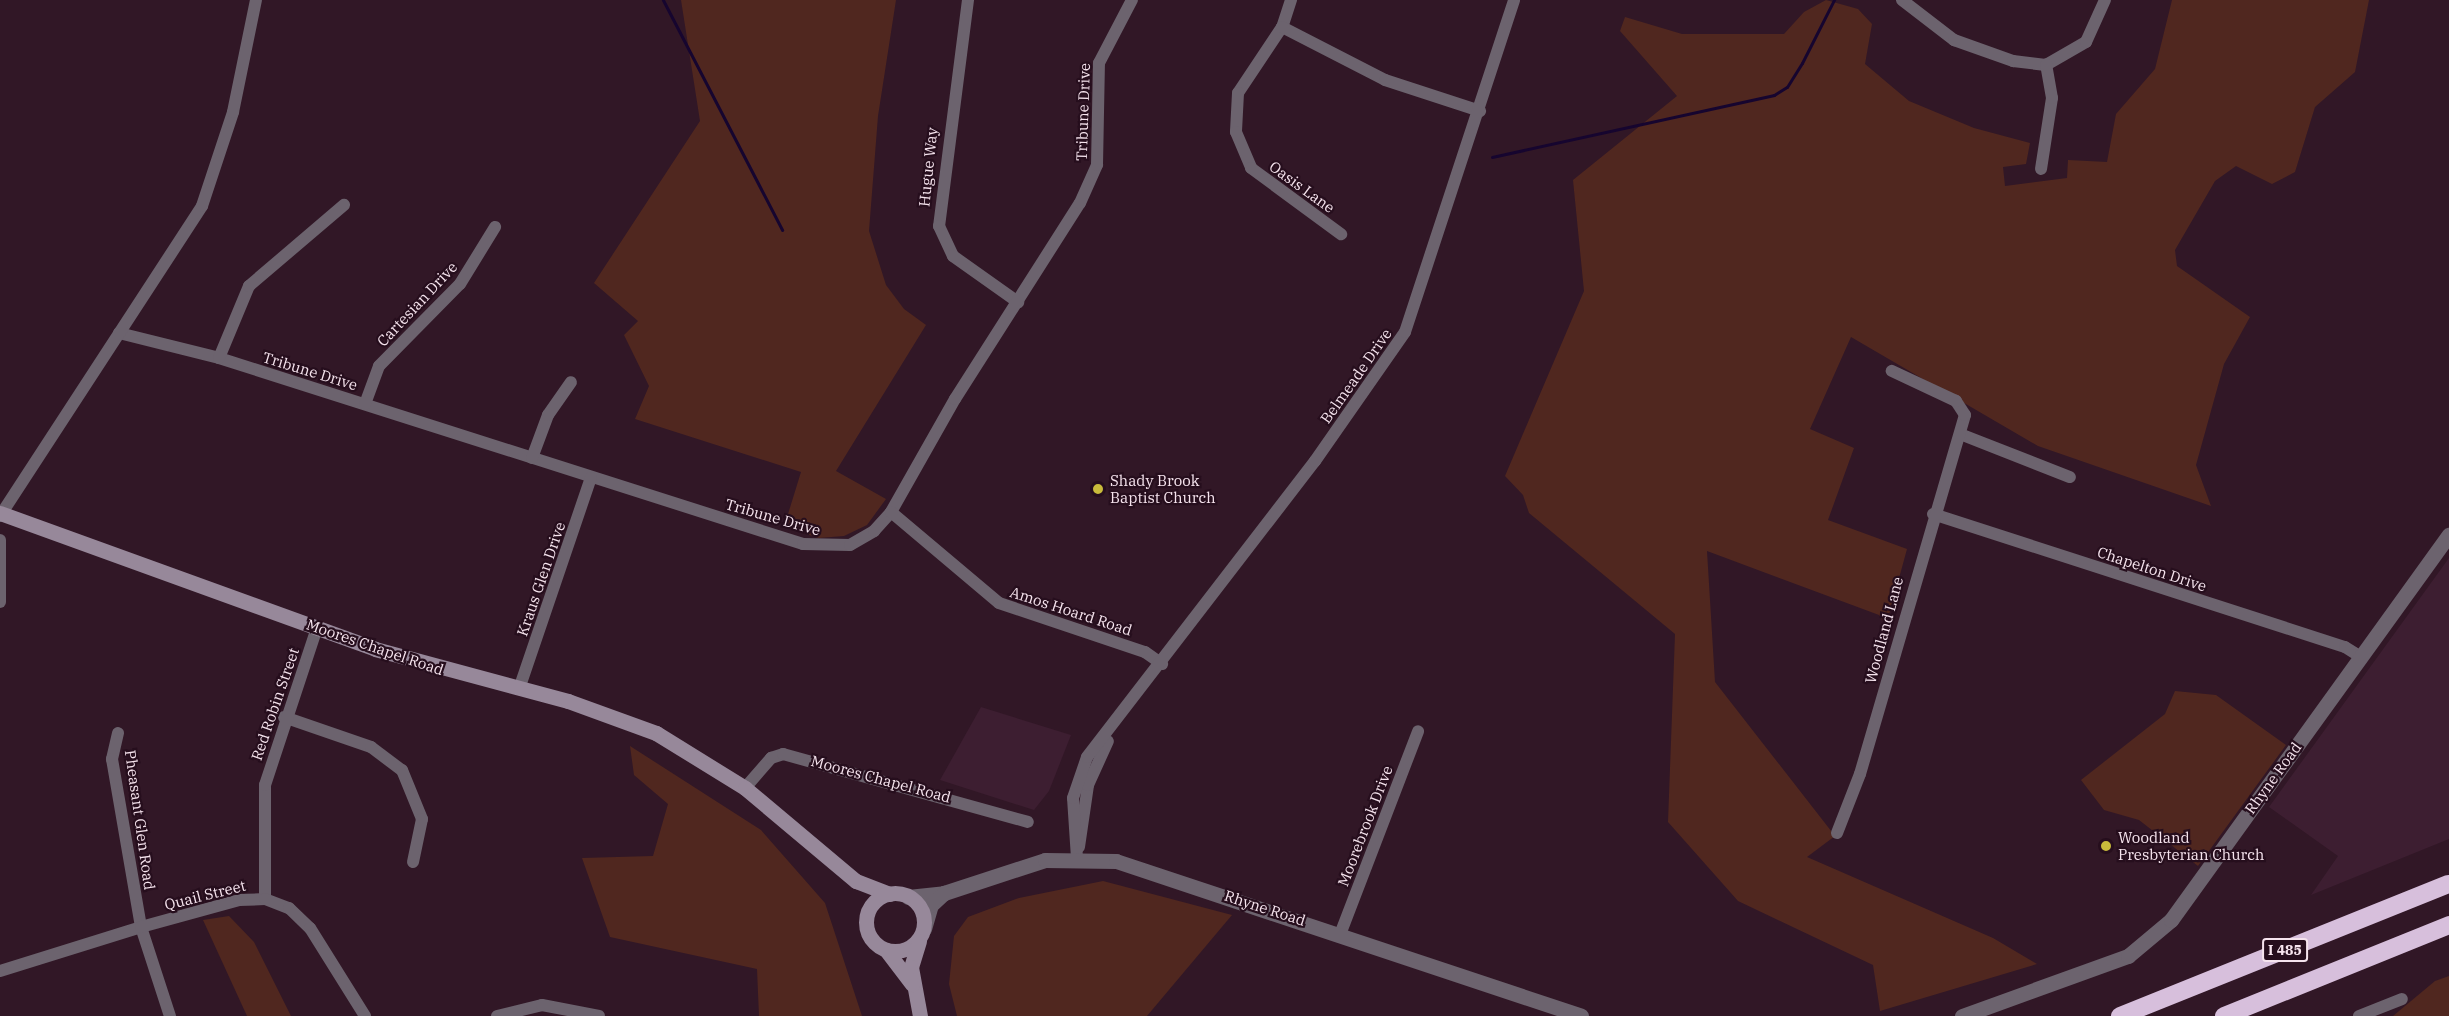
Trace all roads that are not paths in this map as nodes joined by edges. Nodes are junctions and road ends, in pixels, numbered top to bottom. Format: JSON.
{"nodes":[{"id":1,"x":256,"y":0,"type":"edge"},
{"id":2,"x":968,"y":0,"type":"edge"},
{"id":3,"x":1132,"y":0,"type":"edge"},
{"id":4,"x":1291,"y":0,"type":"edge"},
{"id":5,"x":1514,"y":0,"type":"edge"},
{"id":6,"x":1902,"y":0,"type":"edge"},
{"id":7,"x":2105,"y":0,"type":"edge"},
{"id":8,"x":1282,"y":27,"type":"junction"},
{"id":9,"x":2046,"y":65,"type":"junction"},
{"id":10,"x":1480,"y":111,"type":"junction"},
{"id":11,"x":2041,"y":169,"type":"dead end"},
{"id":12,"x":344,"y":205,"type":"dead end"},
{"id":13,"x":495,"y":227,"type":"dead end"},
{"id":14,"x":1341,"y":234,"type":"dead end"},
{"id":15,"x":1018,"y":302,"type":"junction"},
{"id":16,"x":119,"y":333,"type":"junction"},
{"id":17,"x":219,"y":358,"type":"junction"},
{"id":18,"x":1892,"y":371,"type":"dead end"},
{"id":19,"x":571,"y":382,"type":"dead end"},
{"id":20,"x":365,"y":404,"type":"junction"},
{"id":21,"x":1960,"y":434,"type":"junction"},
{"id":22,"x":532,"y":458,"type":"junction"},
{"id":23,"x":2070,"y":477,"type":"dead end"},
{"id":24,"x":591,"y":478,"type":"junction"},
{"id":25,"x":891,"y":512,"type":"junction"},
{"id":26,"x":0,"y":514,"type":"edge"},
{"id":27,"x":1933,"y":514,"type":"junction"},
{"id":28,"x":2449,"y":535,"type":"edge"},
{"id":29,"x":0,"y":540,"type":"edge"},
{"id":30,"x":0,"y":602,"type":"edge"},
{"id":31,"x":317,"y":628,"type":"junction"},
{"id":32,"x":2361,"y":657,"type":"junction"},
{"id":33,"x":1162,"y":664,"type":"junction"},
{"id":34,"x":519,"y":690,"type":"junction"},
{"id":35,"x":284,"y":717,"type":"junction"},
{"id":36,"x":1418,"y":731,"type":"dead end"},
{"id":37,"x":118,"y":733,"type":"dead end"},
{"id":38,"x":745,"y":788,"type":"junction"},
{"id":39,"x":1028,"y":822,"type":"dead end"},
{"id":40,"x":1838,"y":833,"type":"dead end"},
{"id":41,"x":1077,"y":858,"type":"junction"},
{"id":42,"x":413,"y":862,"type":"dead end"},
{"id":43,"x":856,"y":881,"type":"junction"},
{"id":44,"x":2449,"y":884,"type":"edge"},
{"id":45,"x":944,"y":893,"type":"junction"},
{"id":46,"x":890,"y":894,"type":"junction"},
{"id":47,"x":908,"y":897,"type":"junction"},
{"id":48,"x":265,"y":899,"type":"junction"},
{"id":49,"x":866,"y":919,"type":"junction"},
{"id":50,"x":2449,"y":925,"type":"edge"},
{"id":51,"x":141,"y":927,"type":"junction"},
{"id":52,"x":1341,"y":932,"type":"junction"},
{"id":53,"x":922,"y":933,"type":"junction"},
{"id":54,"x":886,"y":950,"type":"junction"},
{"id":55,"x":0,"y":971,"type":"edge"},
{"id":56,"x":912,"y":984,"type":"junction"},
{"id":57,"x":2402,"y":999,"type":"dead end"},
{"id":58,"x":170,"y":1016,"type":"edge"},
{"id":59,"x":365,"y":1016,"type":"edge"},
{"id":60,"x":497,"y":1016,"type":"edge"},
{"id":61,"x":599,"y":1016,"type":"edge"},
{"id":62,"x":920,"y":1016,"type":"edge"},
{"id":63,"x":1581,"y":1016,"type":"edge"},
{"id":64,"x":1962,"y":1016,"type":"edge"},
{"id":65,"x":2120,"y":1016,"type":"edge"},
{"id":66,"x":2223,"y":1016,"type":"edge"},
{"id":67,"x":2359,"y":1016,"type":"edge"}],
"edges":[{"from":1,"to":16,"type":"street"},
{"from":2,"to":15,"type":"street","name":"Hugue Way"},
{"from":3,"to":15,"type":"street","name":"Tribune Drive"},
{"from":4,"to":8,"type":"street","name":"Oasis Lane"},
{"from":5,"to":10,"type":"street","name":"Belmeade Drive"},
{"from":6,"to":9,"type":"street"},
{"from":7,"to":9,"type":"street"},
{"from":8,"to":10,"type":"street"},
{"from":8,"to":14,"type":"street","name":"Oasis Lane"},
{"from":9,"to":11,"type":"street"},
{"from":10,"to":33,"type":"street","name":"Belmeade Drive"},
{"from":12,"to":17,"type":"street"},
{"from":13,"to":20,"type":"street","name":"Cartesian Drive"},
{"from":15,"to":25,"type":"street","name":"Tribune Drive"},
{"from":16,"to":17,"type":"street","name":"Tribune Drive"},
{"from":16,"to":26,"type":"street"},
{"from":17,"to":20,"type":"street","name":"Tribune Drive"},
{"from":18,"to":21,"type":"street","name":"Woodland Lane"},
{"from":19,"to":22,"type":"street"},
{"from":20,"to":22,"type":"street","name":"Tribune Drive"},
{"from":21,"to":23,"type":"street"},
{"from":21,"to":27,"type":"street","name":"Woodland Lane"},
{"from":22,"to":24,"type":"street","name":"Tribune Drive"},
{"from":24,"to":25,"type":"street","name":"Tribune Drive"},
{"from":24,"to":34,"type":"street","name":"Kraus Glen Drive"},
{"from":25,"to":33,"type":"street","name":"Amos Hoard Road"},
{"from":26,"to":31,"type":"main road","name":"Moores Chapel Road"},
{"from":27,"to":32,"type":"street","name":"Chapelton Drive"},
{"from":27,"to":40,"type":"street","name":"Woodland Lane"},
{"from":28,"to":32,"type":"street","name":"Rhyne Road"},
{"from":29,"to":30,"type":"street"},
{"from":31,"to":34,"type":"main road","name":"Moores Chapel Road"},
{"from":31,"to":35,"type":"street","name":"Red Robin Street"},
{"from":32,"to":64,"type":"street","name":"Rhyne Road"},
{"from":33,"to":41,"type":"street","name":"Belmeade Drive"},
{"from":34,"to":38,"type":"main road","name":"Moores Chapel Road"},
{"from":35,"to":42,"type":"street"},
{"from":35,"to":48,"type":"street","name":"Red Robin Street"},
{"from":36,"to":52,"type":"street","name":"Moorebrook Drive"},
{"from":37,"to":51,"type":"street","name":"Pheasant Glen Road"},
{"from":38,"to":39,"type":"street","name":"Moores Chapel Road"},
{"from":38,"to":43,"type":"main road","name":"Moores Chapel Road"},
{"from":41,"to":45,"type":"street","name":"Rhyne Road"},
{"from":41,"to":52,"type":"street","name":"Rhyne Road"},
{"from":43,"to":46,"type":"main road","name":"Moores Chapel Road"},
{"from":43,"to":49,"type":"main road"},
{"from":44,"to":65,"type":"highway","number":"I 485"},
{"from":45,"to":47,"type":"street","name":"Rhyne Road"},
{"from":45,"to":53,"type":"street"},
{"from":46,"to":47,"type":"main road"},
{"from":46,"to":49,"type":"main road"},
{"from":47,"to":53,"type":"main road"},
{"from":48,"to":51,"type":"street","name":"Quail Street"},
{"from":48,"to":59,"type":"street","name":"Quail Street"},
{"from":49,"to":54,"type":"main road"},
{"from":50,"to":66,"type":"highway","number":"I 485"},
{"from":51,"to":55,"type":"street","name":"Quail Street"},
{"from":51,"to":58,"type":"street","name":"Pheasant Glen Road"},
{"from":52,"to":63,"type":"street","name":"Rhyne Road"},
{"from":53,"to":54,"type":"main road"},
{"from":53,"to":56,"type":"main road"},
{"from":54,"to":56,"type":"main road"},
{"from":56,"to":62,"type":"main road"},
{"from":57,"to":67,"type":"street"},
{"from":60,"to":61,"type":"street"}]}
